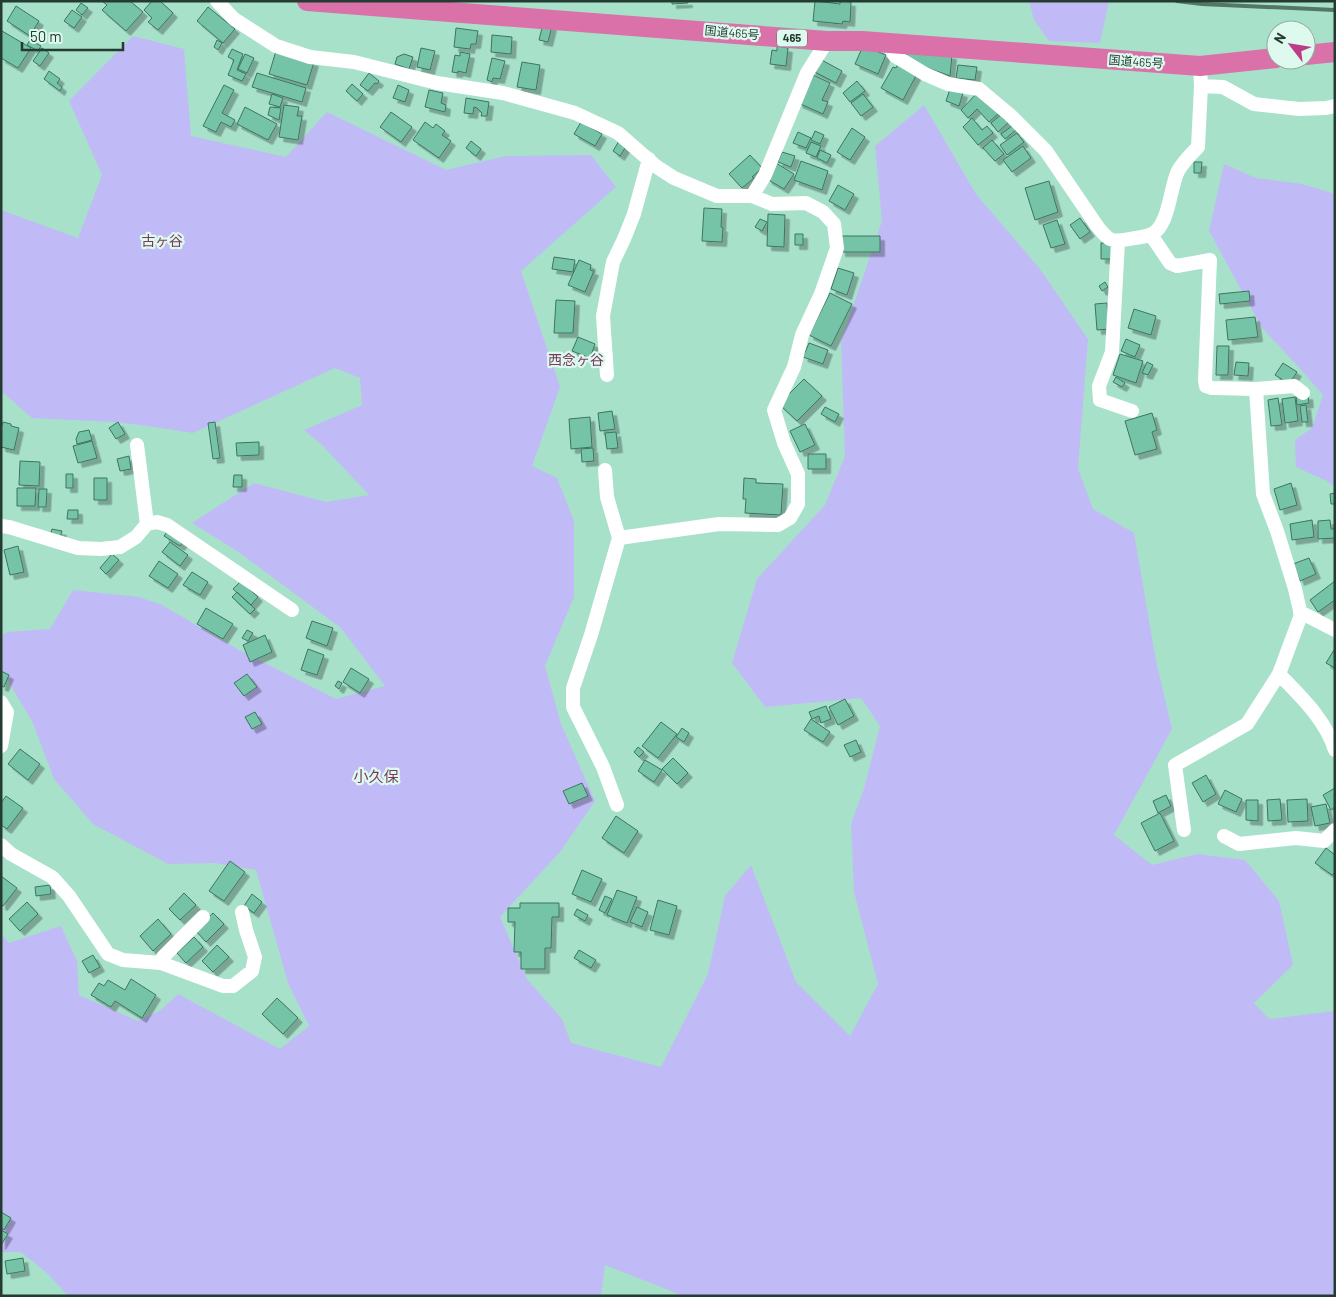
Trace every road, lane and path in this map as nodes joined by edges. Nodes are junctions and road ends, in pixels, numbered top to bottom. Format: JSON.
{"nodes":[{"id":1,"x":217,"y":1,"type":"edge"},
{"id":2,"x":308,"y":1,"type":"edge"},
{"id":3,"x":827,"y":41,"type":"junction"},
{"id":4,"x":888,"y":44,"type":"junction"},
{"id":5,"x":1335,"y":52,"type":"edge"},
{"id":6,"x":1316,"y":54,"type":"edge"},
{"id":7,"x":1266,"y":60,"type":"edge"},
{"id":8,"x":1201,"y":76,"type":"junction"},
{"id":9,"x":1335,"y":106,"type":"edge"},
{"id":10,"x":649,"y":159,"type":"junction"},
{"id":11,"x":752,"y":196,"type":"junction"},
{"id":12,"x":1151,"y":235,"type":"junction"},
{"id":13,"x":1118,"y":242,"type":"junction"},
{"id":14,"x":607,"y":375,"type":"dead end"},
{"id":15,"x":1256,"y":389,"type":"junction"},
{"id":16,"x":1303,"y":394,"type":"dead end"},
{"id":17,"x":1132,"y":411,"type":"dead end"},
{"id":18,"x":137,"y":446,"type":"dead end"},
{"id":19,"x":605,"y":470,"type":"dead end"},
{"id":20,"x":147,"y":524,"type":"junction"},
{"id":21,"x":1,"y":526,"type":"edge"},
{"id":22,"x":619,"y":538,"type":"junction"},
{"id":23,"x":292,"y":610,"type":"dead end"},
{"id":24,"x":1300,"y":612,"type":"junction"},
{"id":25,"x":1335,"y":630,"type":"edge"},
{"id":26,"x":1279,"y":674,"type":"junction"},
{"id":27,"x":1,"y":702,"type":"edge"},
{"id":28,"x":1,"y":746,"type":"edge"},
{"id":29,"x":1335,"y":750,"type":"edge"},
{"id":30,"x":617,"y":805,"type":"dead end"},
{"id":31,"x":1184,"y":830,"type":"dead end"},
{"id":32,"x":1335,"y":830,"type":"edge"},
{"id":33,"x":1224,"y":836,"type":"dead end"},
{"id":34,"x":1,"y":845,"type":"edge"},
{"id":35,"x":242,"y":912,"type":"dead end"},
{"id":36,"x":203,"y":917,"type":"dead end"},
{"id":37,"x":161,"y":964,"type":"junction"}],
"edges":[{"from":1,"to":10,"type":"street"},
{"from":2,"to":3,"type":"highway","name":"国道465号","number":"465"},
{"from":3,"to":4,"type":"highway","name":"国道465号","number":"465"},
{"from":3,"to":11,"type":"street"},
{"from":4,"to":8,"type":"highway","name":"国道465号","number":"465"},
{"from":4,"to":13,"type":"street"},
{"from":5,"to":6,"type":"highway"},
{"from":7,"to":8,"type":"highway","name":"国道465号","number":"465"},
{"from":8,"to":9,"type":"street"},
{"from":8,"to":12,"type":"street"},
{"from":10,"to":11,"type":"street"},
{"from":10,"to":14,"type":"street"},
{"from":11,"to":22,"type":"street"},
{"from":12,"to":13,"type":"street"},
{"from":12,"to":15,"type":"street"},
{"from":13,"to":17,"type":"street"},
{"from":15,"to":16,"type":"street"},
{"from":15,"to":24,"type":"street"},
{"from":18,"to":20,"type":"street"},
{"from":19,"to":22,"type":"street"},
{"from":20,"to":21,"type":"street"},
{"from":20,"to":23,"type":"street"},
{"from":22,"to":30,"type":"street"},
{"from":24,"to":25,"type":"street"},
{"from":24,"to":26,"type":"street"},
{"from":26,"to":29,"type":"street"},
{"from":26,"to":31,"type":"street"},
{"from":27,"to":28,"type":"street"},
{"from":32,"to":33,"type":"street"},
{"from":34,"to":37,"type":"street"},
{"from":35,"to":37,"type":"street"},
{"from":36,"to":37,"type":"street"}]}
